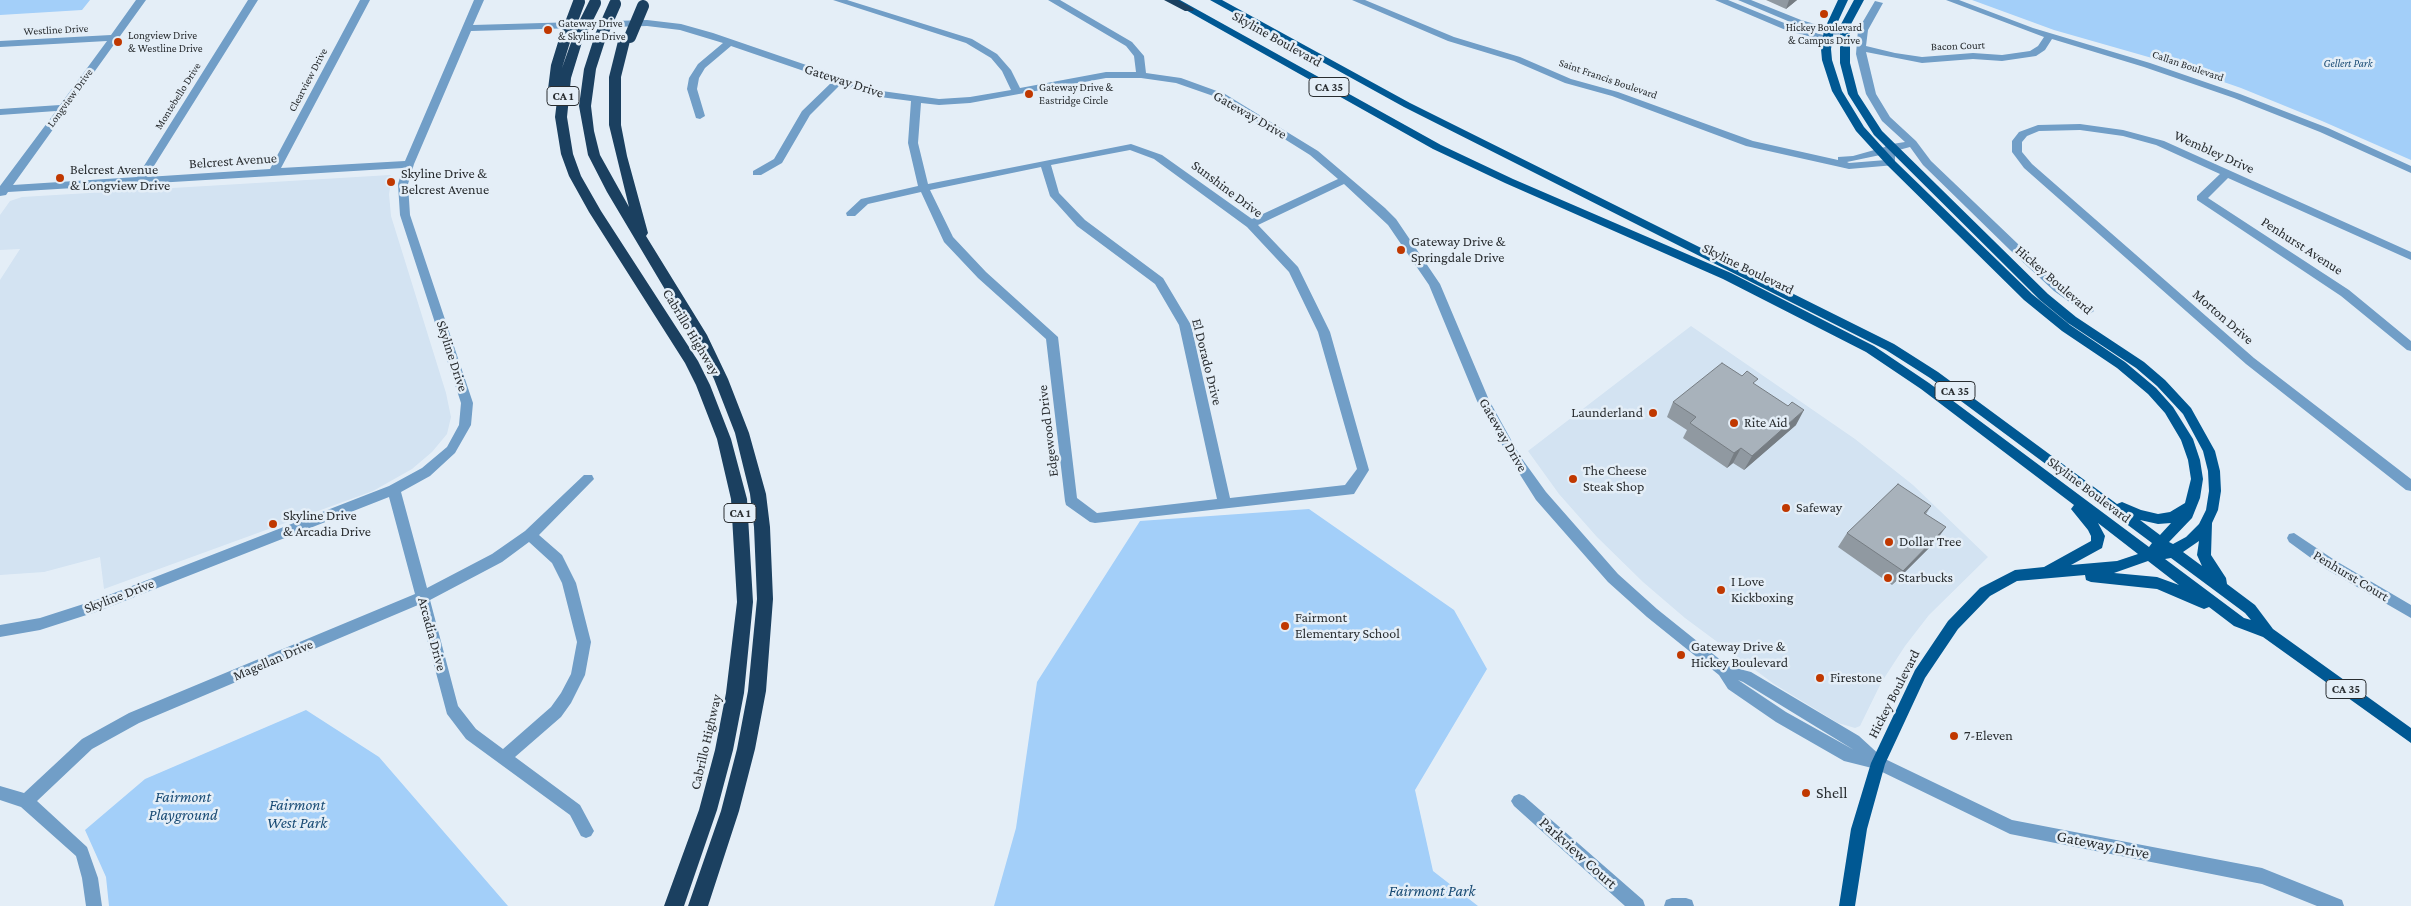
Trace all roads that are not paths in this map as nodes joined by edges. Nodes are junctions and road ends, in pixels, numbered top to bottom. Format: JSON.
{"nodes":[{"id":1,"x":141,"y":0,"type":"edge"},
{"id":2,"x":253,"y":0,"type":"edge"},
{"id":3,"x":365,"y":0,"type":"edge"},
{"id":4,"x":479,"y":0,"type":"edge"},
{"id":5,"x":838,"y":0,"type":"edge"},
{"id":6,"x":1053,"y":0,"type":"edge"},
{"id":7,"x":1169,"y":0,"type":"edge"},
{"id":8,"x":1174,"y":0,"type":"edge"},
{"id":9,"x":1215,"y":0,"type":"edge"},
{"id":10,"x":1357,"y":0,"type":"edge"},
{"id":11,"x":1720,"y":0,"type":"edge"},
{"id":12,"x":1742,"y":0,"type":"edge"},
{"id":13,"x":1843,"y":0,"type":"edge"},
{"id":14,"x":1859,"y":0,"type":"edge"},
{"id":15,"x":1951,"y":0,"type":"edge"},
{"id":16,"x":580,"y":1,"type":"edge"},
{"id":17,"x":595,"y":1,"type":"edge"},
{"id":18,"x":616,"y":2,"type":"edge"},
{"id":19,"x":642,"y":3,"type":"edge"},
{"id":20,"x":1878,"y":3,"type":"dead end"},
{"id":21,"x":1189,"y":9,"type":"junction"},
{"id":22,"x":467,"y":28,"type":"junction"},
{"id":23,"x":1828,"y":35,"type":"junction"},
{"id":24,"x":2049,"y":36,"type":"junction"},
{"id":25,"x":114,"y":38,"type":"junction"},
{"id":26,"x":1844,"y":38,"type":"junction"},
{"id":27,"x":730,"y":42,"type":"junction"},
{"id":28,"x":0,"y":44,"type":"edge"},
{"id":29,"x":1861,"y":48,"type":"junction"},
{"id":30,"x":1142,"y":75,"type":"junction"},
{"id":31,"x":839,"y":80,"type":"junction"},
{"id":32,"x":1017,"y":92,"type":"junction"},
{"id":33,"x":916,"y":100,"type":"junction"},
{"id":34,"x":63,"y":108,"type":"junction"},
{"id":35,"x":0,"y":112,"type":"edge"},
{"id":36,"x":700,"y":116,"type":"dead end"},
{"id":37,"x":1912,"y":143,"type":"junction"},
{"id":38,"x":1884,"y":149,"type":"junction"},
{"id":39,"x":567,"y":154,"type":"junction"},
{"id":40,"x":2022,"y":160,"type":"joint"},
{"id":41,"x":1826,"y":161,"type":"junction"},
{"id":42,"x":1891,"y":163,"type":"junction"},
{"id":43,"x":409,"y":164,"type":"junction"},
{"id":44,"x":1044,"y":164,"type":"junction"},
{"id":45,"x":2411,"y":170,"type":"edge"},
{"id":46,"x":274,"y":172,"type":"junction"},
{"id":47,"x":2227,"y":172,"type":"junction"},
{"id":48,"x":757,"y":173,"type":"dead end"},
{"id":49,"x":1346,"y":179,"type":"junction"},
{"id":50,"x":140,"y":180,"type":"junction"},
{"id":51,"x":924,"y":188,"type":"junction"},
{"id":52,"x":2,"y":191,"type":"edge"},
{"id":53,"x":851,"y":213,"type":"dead end"},
{"id":54,"x":1251,"y":224,"type":"junction"},
{"id":55,"x":645,"y":246,"type":"junction"},
{"id":56,"x":2411,"y":256,"type":"edge"},
{"id":57,"x":2088,"y":311,"type":"dead end"},
{"id":58,"x":2411,"y":347,"type":"edge"},
{"id":59,"x":1362,"y":470,"type":"joint"},
{"id":60,"x":2043,"y":475,"type":"junction"},
{"id":61,"x":588,"y":479,"type":"dead end"},
{"id":62,"x":2084,"y":486,"type":"junction"},
{"id":63,"x":2411,"y":486,"type":"edge"},
{"id":64,"x":394,"y":490,"type":"junction"},
{"id":65,"x":1224,"y":502,"type":"junction"},
{"id":66,"x":2191,"y":505,"type":"junction"},
{"id":67,"x":2208,"y":518,"type":"junction"},
{"id":68,"x":530,"y":535,"type":"junction"},
{"id":69,"x":2294,"y":538,"type":"dead end"},
{"id":70,"x":2159,"y":542,"type":"junction"},
{"id":71,"x":2173,"y":552,"type":"junction"},
{"id":72,"x":2149,"y":555,"type":"junction"},
{"id":73,"x":2044,"y":572,"type":"junction"},
{"id":74,"x":423,"y":597,"type":"junction"},
{"id":75,"x":2250,"y":609,"type":"junction"},
{"id":76,"x":2411,"y":612,"type":"edge"},
{"id":77,"x":2239,"y":622,"type":"junction"},
{"id":78,"x":0,"y":631,"type":"edge"},
{"id":79,"x":2268,"y":633,"type":"junction"},
{"id":80,"x":2411,"y":736,"type":"edge"},
{"id":81,"x":503,"y":758,"type":"junction"},
{"id":82,"x":1878,"y":763,"type":"junction"},
{"id":83,"x":0,"y":793,"type":"edge"},
{"id":84,"x":26,"y":801,"type":"junction"},
{"id":85,"x":1519,"y":801,"type":"dead end"},
{"id":86,"x":586,"y":831,"type":"dead end"},
{"id":87,"x":94,"y":906,"type":"edge"},
{"id":88,"x":674,"y":906,"type":"edge"},
{"id":89,"x":698,"y":906,"type":"edge"},
{"id":90,"x":1637,"y":906,"type":"edge"},
{"id":91,"x":1672,"y":906,"type":"edge"},
{"id":92,"x":1686,"y":906,"type":"edge"},
{"id":93,"x":1847,"y":906,"type":"edge"},
{"id":94,"x":2336,"y":906,"type":"edge"}],
"edges":[{"from":1,"to":25,"type":"street","name":"Longview Drive"},
{"from":2,"to":50,"type":"street","name":"Montebello Drive"},
{"from":3,"to":46,"type":"street","name":"Clearview Drive"},
{"from":4,"to":22,"type":"street","name":"Skyline Drive"},
{"from":5,"to":32,"type":"street"},
{"from":6,"to":30,"type":"street"},
{"from":7,"to":21,"type":"highway"},
{"from":8,"to":21,"type":"main road","name":"Skyline Boulevard","number":"CA 35"},
{"from":9,"to":62,"type":"main road","name":"Skyline Boulevard","number":"CA 35"},
{"from":10,"to":41,"type":"street","name":"Saint Francis Boulevard"},
{"from":11,"to":23,"type":"street"},
{"from":12,"to":23,"type":"street"},
{"from":13,"to":23,"type":"main road","name":"Hickey Boulevard"},
{"from":14,"to":26,"type":"main road","name":"Hickey Boulevard"},
{"from":15,"to":24,"type":"street","name":"Callan Boulevard"},
{"from":16,"to":39,"type":"highway","bridge":true},
{"from":17,"to":39,"type":"highway","name":"Cabrillo Highway","number":"CA 1","bridge":true},
{"from":18,"to":55,"type":"highway","name":"Cabrillo Highway","number":"CA 1","bridge":true},
{"from":19,"to":55,"type":"highway"},
{"from":20,"to":29,"type":"street","name":"Hickey Boulevard"},
{"from":21,"to":60,"type":"main road","name":"Skyline Boulevard","number":"CA 35"},
{"from":22,"to":27,"type":"street","name":"Gateway Drive"},
{"from":22,"to":43,"type":"street","name":"Skyline Drive"},
{"from":23,"to":26,"type":"street"},
{"from":23,"to":38,"type":"main road","name":"Hickey Boulevard"},
{"from":24,"to":29,"type":"street","name":"Bacon Court"},
{"from":24,"to":45,"type":"street","name":"Callan Boulevard"},
{"from":25,"to":28,"type":"street","name":"Westline Drive"},
{"from":25,"to":34,"type":"street","name":"Longview Drive"},
{"from":26,"to":38,"type":"main road","name":"Hickey Boulevard"},
{"from":27,"to":31,"type":"street","name":"Gateway Drive"},
{"from":27,"to":36,"type":"street"},
{"from":29,"to":37,"type":"street","name":"Hickey Boulevard"},
{"from":30,"to":32,"type":"street","name":"Gateway Drive"},
{"from":30,"to":49,"type":"street","name":"Gateway Drive"},
{"from":31,"to":33,"type":"street","name":"Gateway Drive"},
{"from":31,"to":48,"type":"street"},
{"from":32,"to":33,"type":"street","name":"Gateway Drive"},
{"from":33,"to":51,"type":"street","name":"Edgewood Drive"},
{"from":34,"to":35,"type":"street"},
{"from":34,"to":52,"type":"street","name":"Longview Drive"},
{"from":37,"to":38,"type":"street","name":"Saint Francis Boulevard"},
{"from":37,"to":57,"type":"street","name":"Hickey Boulevard"},
{"from":38,"to":41,"type":"street","name":"Saint Francis Boulevard"},
{"from":38,"to":42,"type":"main road","name":"Hickey Boulevard"},
{"from":38,"to":67,"type":"main road","name":"Hickey Boulevard"},
{"from":39,"to":88,"type":"highway","name":"Cabrillo Highway","number":"CA 1"},
{"from":40,"to":47,"type":"street","name":"Wembley Drive"},
{"from":40,"to":63,"type":"street","name":"Morton Drive"},
{"from":41,"to":42,"type":"street","name":"Saint Francis Boulevard"},
{"from":42,"to":66,"type":"main road","name":"Hickey Boulevard"},
{"from":43,"to":46,"type":"street","name":"Belcrest Avenue"},
{"from":43,"to":64,"type":"street","name":"Skyline Drive"},
{"from":44,"to":51,"type":"street","name":"Sunshine Drive"},
{"from":44,"to":54,"type":"street","name":"Sunshine Drive"},
{"from":44,"to":65,"type":"street","name":"El Dorado Drive"},
{"from":46,"to":50,"type":"street","name":"Belcrest Avenue"},
{"from":47,"to":56,"type":"street","name":"Wembley Drive"},
{"from":47,"to":58,"type":"street","name":"Penhurst Avenue"},
{"from":49,"to":54,"type":"street"},
{"from":49,"to":82,"type":"street","name":"Gateway Drive"},
{"from":50,"to":52,"type":"street","name":"Belcrest Avenue"},
{"from":51,"to":53,"type":"street","name":"Sunshine Drive"},
{"from":51,"to":65,"type":"street","name":"Edgewood Drive"},
{"from":54,"to":59,"type":"street","name":"Sunshine Drive"},
{"from":55,"to":89,"type":"highway","name":"Cabrillo Highway","number":"CA 1"},
{"from":59,"to":65,"type":"street","name":"Edgewood Drive"},
{"from":60,"to":72,"type":"main road","name":"Skyline Boulevard","number":"CA 35"},
{"from":60,"to":73,"type":"main road"},
{"from":61,"to":68,"type":"street","name":"Magellan Drive"},
{"from":62,"to":66,"type":"main road"},
{"from":62,"to":70,"type":"main road","name":"Skyline Boulevard","number":"CA 35"},
{"from":64,"to":74,"type":"street","name":"Arcadia Drive"},
{"from":64,"to":78,"type":"street","name":"Skyline Drive"},
{"from":66,"to":70,"type":"main road","name":"Hickey Boulevard"},
{"from":67,"to":71,"type":"main road","name":"Hickey Boulevard"},
{"from":67,"to":75,"type":"main road"},
{"from":68,"to":74,"type":"street","name":"Magellan Drive"},
{"from":68,"to":81,"type":"street"},
{"from":69,"to":76,"type":"street","name":"Penhurst Court"},
{"from":70,"to":71,"type":"main road","name":"Skyline Boulevard","number":"CA 35"},
{"from":70,"to":72,"type":"main road","name":"Hickey Boulevard"},
{"from":71,"to":72,"type":"main road","name":"Hickey Boulevard"},
{"from":71,"to":75,"type":"main road","name":"Skyline Boulevard","number":"CA 35"},
{"from":72,"to":73,"type":"main road","name":"Hickey Boulevard"},
{"from":72,"to":77,"type":"main road","name":"Skyline Boulevard","number":"CA 35"},
{"from":73,"to":77,"type":"main road"},
{"from":73,"to":82,"type":"main road","name":"Hickey Boulevard"},
{"from":74,"to":81,"type":"street","name":"Arcadia Drive"},
{"from":74,"to":84,"type":"street","name":"Magellan Drive"},
{"from":75,"to":79,"type":"main road","name":"Skyline Boulevard","number":"CA 35"},
{"from":77,"to":79,"type":"main road","name":"Skyline Boulevard","number":"CA 35"},
{"from":79,"to":80,"type":"main road","name":"Skyline Boulevard","number":"CA 35"},
{"from":81,"to":86,"type":"street","name":"Arcadia Drive"},
{"from":82,"to":93,"type":"main road","name":"Hickey Boulevard"},
{"from":82,"to":94,"type":"street","name":"Gateway Drive"},
{"from":83,"to":84,"type":"street"},
{"from":84,"to":87,"type":"street"},
{"from":85,"to":90,"type":"street","name":"Parkview Court"},
{"from":91,"to":92,"type":"street"}]}
